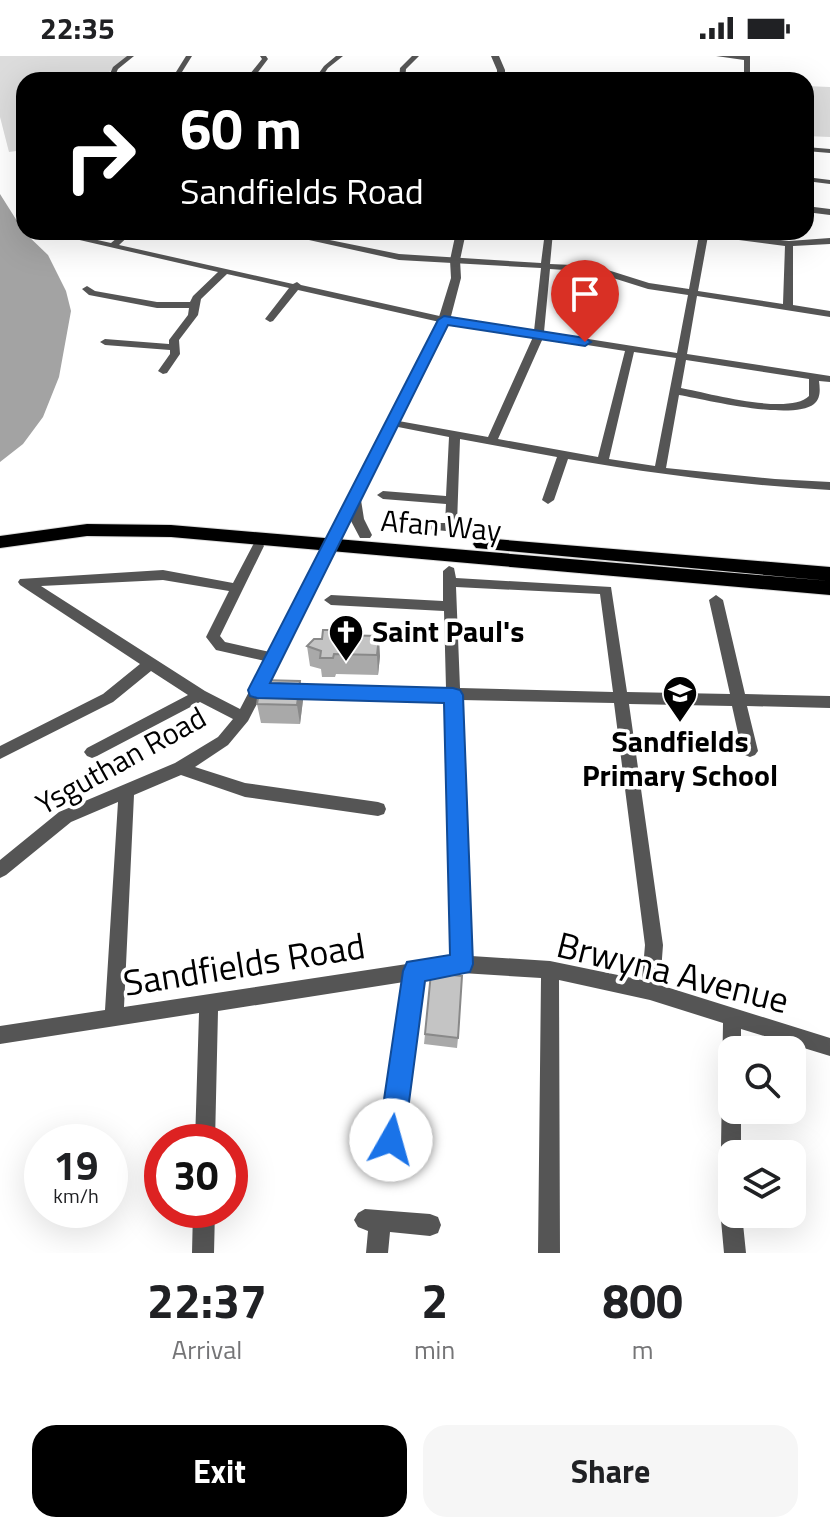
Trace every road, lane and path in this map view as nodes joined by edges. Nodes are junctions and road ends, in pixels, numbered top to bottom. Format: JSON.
{"nodes":[{"id":1,"x":131,"y":56,"type":"edge"},
{"id":2,"x":263,"y":56,"type":"edge"},
{"id":3,"x":340,"y":56,"type":"edge"},
{"id":4,"x":416,"y":56,"type":"edge"},
{"id":5,"x":719,"y":56,"type":"edge"},
{"id":6,"x":747,"y":57,"type":"edge"},
{"id":7,"x":113,"y":72,"type":"edge"},
{"id":8,"x":254,"y":72,"type":"edge"},
{"id":9,"x":323,"y":72,"type":"edge"},
{"id":10,"x":403,"y":72,"type":"edge"},
{"id":11,"x":86,"y":240,"type":"edge"},
{"id":12,"x":120,"y":240,"type":"edge"},
{"id":13,"x":316,"y":240,"type":"edge"},
{"id":14,"x":459,"y":240,"type":"edge"},
{"id":15,"x":548,"y":240,"type":"edge"},
{"id":16,"x":703,"y":240,"type":"edge"},
{"id":17,"x":758,"y":240,"type":"edge"},
{"id":18,"x":830,"y":241,"type":"edge"},
{"id":19,"x":789,"y":244,"type":"junction"},
{"id":20,"x":113,"y":246,"type":"junction"},
{"id":21,"x":455,"y":260,"type":"junction"},
{"id":22,"x":546,"y":264,"type":"junction"},
{"id":23,"x":226,"y":270,"type":"junction"},
{"id":24,"x":297,"y":285,"type":"junction"},
{"id":25,"x":87,"y":293,"type":"dead end"},
{"id":26,"x":694,"y":294,"type":"junction"},
{"id":27,"x":194,"y":305,"type":"junction"},
{"id":28,"x":788,"y":308,"type":"junction"},
{"id":29,"x":830,"y":314,"type":"edge"},
{"id":30,"x":277,"y":315,"type":"dead end"},
{"id":31,"x":444,"y":320,"type":"junction"},
{"id":32,"x":539,"y":335,"type":"junction"},
{"id":33,"x":115,"y":341,"type":"dead end"},
{"id":34,"x":173,"y":347,"type":"junction"},
{"id":35,"x":630,"y":349,"type":"junction"},
{"id":36,"x":683,"y":357,"type":"junction"},
{"id":37,"x":171,"y":367,"type":"dead end"},
{"id":38,"x":814,"y":377,"type":"junction"},
{"id":39,"x":830,"y":379,"type":"edge"},
{"id":40,"x":677,"y":391,"type":"junction"},
{"id":41,"x":393,"y":423,"type":"junction"},
{"id":42,"x":455,"y":434,"type":"junction"},
{"id":43,"x":492,"y":440,"type":"junction"},
{"id":44,"x":564,"y":454,"type":"junction"},
{"id":45,"x":603,"y":462,"type":"junction"},
{"id":46,"x":660,"y":471,"type":"junction"},
{"id":47,"x":830,"y":486,"type":"edge"},
{"id":48,"x":383,"y":495,"type":"dead end"},
{"id":49,"x":451,"y":500,"type":"junction"},
{"id":50,"x":548,"y":500,"type":"dead end"},
{"id":51,"x":355,"y":501,"type":"junction"},
{"id":52,"x":429,"y":526,"type":"dead end"},
{"id":53,"x":451,"y":528,"type":"junction"},
{"id":54,"x":488,"y":531,"type":"dead end"},
{"id":55,"x":0,"y":532,"type":"edge"},
{"id":56,"x":365,"y":535,"type":"junction"},
{"id":57,"x":335,"y":538,"type":"junction"},
{"id":58,"x":0,"y":542,"type":"edge"},
{"id":59,"x":258,"y":546,"type":"dead end"},
{"id":60,"x":830,"y":574,"type":"edge"},
{"id":61,"x":237,"y":588,"type":"junction"},
{"id":62,"x":830,"y":588,"type":"edge"},
{"id":63,"x":331,"y":600,"type":"dead end"},
{"id":64,"x":716,"y":600,"type":"dead end"},
{"id":65,"x":451,"y":606,"type":"junction"},
{"id":66,"x":273,"y":658,"type":"junction"},
{"id":67,"x":151,"y":663,"type":"junction"},
{"id":68,"x":257,"y":690,"type":"junction"},
{"id":69,"x":200,"y":695,"type":"junction"},
{"id":70,"x":453,"y":695,"type":"junction"},
{"id":71,"x":620,"y":698,"type":"junction"},
{"id":72,"x":737,"y":700,"type":"junction"},
{"id":73,"x":830,"y":702,"type":"edge"},
{"id":74,"x":243,"y":717,"type":"junction"},
{"id":75,"x":750,"y":751,"type":"dead end"},
{"id":76,"x":92,"y":752,"type":"dead end"},
{"id":77,"x":0,"y":753,"type":"edge"},
{"id":78,"x":180,"y":768,"type":"junction"},
{"id":79,"x":126,"y":792,"type":"junction"},
{"id":80,"x":378,"y":809,"type":"dead end"},
{"id":81,"x":1,"y":867,"type":"edge"},
{"id":82,"x":462,"y":964,"type":"junction"},
{"id":83,"x":499,"y":968,"type":"joint"},
{"id":84,"x":550,"y":970,"type":"junction"},
{"id":85,"x":415,"y":971,"type":"junction"},
{"id":86,"x":650,"y":991,"type":"junction"},
{"id":87,"x":209,"y":1003,"type":"junction"},
{"id":88,"x":114,"y":1016,"type":"junction"},
{"id":89,"x":732,"y":1017,"type":"junction"},
{"id":90,"x":0,"y":1035,"type":"edge"},
{"id":91,"x":830,"y":1047,"type":"edge"},
{"id":92,"x":393,"y":1118,"type":"junction"},
{"id":93,"x":416,"y":1121,"type":"dead end"},
{"id":94,"x":206,"y":1124,"type":"edge"},
{"id":95,"x":391,"y":1140,"type":"dead end"},
{"id":96,"x":430,"y":1225,"type":"dead end"},
{"id":97,"x":204,"y":1228,"type":"edge"},
{"id":98,"x":203,"y":1253,"type":"edge"},
{"id":99,"x":377,"y":1253,"type":"edge"},
{"id":100,"x":549,"y":1253,"type":"edge"},
{"id":101,"x":735,"y":1253,"type":"edge"}],
"edges":[{"from":1,"to":7,"type":"street"},
{"from":2,"to":8,"type":"street"},
{"from":3,"to":9,"type":"street"},
{"from":4,"to":10,"type":"street"},
{"from":5,"to":6,"type":"street"},
{"from":11,"to":20,"type":"street"},
{"from":12,"to":20,"type":"street"},
{"from":13,"to":21,"type":"street"},
{"from":14,"to":21,"type":"street"},
{"from":15,"to":22,"type":"street"},
{"from":16,"to":26,"type":"street"},
{"from":17,"to":19,"type":"street"},
{"from":18,"to":19,"type":"street"},
{"from":19,"to":28,"type":"street"},
{"from":20,"to":23,"type":"street"},
{"from":21,"to":22,"type":"street"},
{"from":21,"to":31,"type":"street"},
{"from":22,"to":26,"type":"street"},
{"from":22,"to":32,"type":"street"},
{"from":23,"to":24,"type":"street"},
{"from":23,"to":27,"type":"street"},
{"from":24,"to":30,"type":"street"},
{"from":24,"to":31,"type":"street"},
{"from":25,"to":27,"type":"street"},
{"from":26,"to":28,"type":"street"},
{"from":26,"to":36,"type":"street"},
{"from":27,"to":34,"type":"street"},
{"from":28,"to":29,"type":"street"},
{"from":31,"to":32,"type":"street"},
{"from":31,"to":41,"type":"street"},
{"from":32,"to":35,"type":"street"},
{"from":32,"to":43,"type":"street"},
{"from":33,"to":34,"type":"street"},
{"from":34,"to":37,"type":"street"},
{"from":35,"to":36,"type":"street"},
{"from":35,"to":45,"type":"street"},
{"from":36,"to":38,"type":"street"},
{"from":36,"to":40,"type":"street"},
{"from":38,"to":39,"type":"street"},
{"from":38,"to":40,"type":"street"},
{"from":40,"to":46,"type":"street"},
{"from":41,"to":42,"type":"street"},
{"from":41,"to":51,"type":"street"},
{"from":42,"to":43,"type":"street"},
{"from":42,"to":49,"type":"street"},
{"from":43,"to":44,"type":"street"},
{"from":44,"to":45,"type":"street"},
{"from":44,"to":50,"type":"street"},
{"from":45,"to":46,"type":"street"},
{"from":46,"to":47,"type":"street"},
{"from":48,"to":49,"type":"street"},
{"from":49,"to":53,"type":"street"},
{"from":51,"to":56,"type":"street"},
{"from":51,"to":57,"type":"street"},
{"from":52,"to":53,"type":"street"},
{"from":53,"to":54,"type":"street"},
{"from":55,"to":57,"type":"main road","name":"Afan Way"},
{"from":56,"to":57,"type":"main road","name":"Afan Way"},
{"from":56,"to":60,"type":"main road","name":"Afan Way"},
{"from":57,"to":58,"type":"main road","name":"Afan Way"},
{"from":57,"to":62,"type":"main road","name":"Afan Way"},
{"from":57,"to":66,"type":"street","name":"Ysguthan Road"},
{"from":59,"to":61,"type":"street"},
{"from":61,"to":66,"type":"street"},
{"from":61,"to":67,"type":"street"},
{"from":63,"to":65,"type":"street"},
{"from":64,"to":72,"type":"street"},
{"from":65,"to":70,"type":"street"},
{"from":65,"to":71,"type":"street"},
{"from":66,"to":68,"type":"street","name":"Ysguthan Road"},
{"from":67,"to":69,"type":"street"},
{"from":67,"to":77,"type":"street"},
{"from":68,"to":70,"type":"street"},
{"from":68,"to":74,"type":"street","name":"Ysguthan Road"},
{"from":69,"to":74,"type":"street"},
{"from":69,"to":76,"type":"street"},
{"from":70,"to":71,"type":"street"},
{"from":70,"to":82,"type":"street"},
{"from":71,"to":72,"type":"street"},
{"from":71,"to":86,"type":"street"},
{"from":72,"to":73,"type":"street"},
{"from":72,"to":75,"type":"street"},
{"from":74,"to":78,"type":"street","name":"Ysguthan Road"},
{"from":78,"to":79,"type":"street","name":"Ysguthan Road"},
{"from":78,"to":80,"type":"street"},
{"from":79,"to":81,"type":"street","name":"Ysguthan Road"},
{"from":79,"to":88,"type":"street"},
{"from":82,"to":83,"type":"street","name":"Sandfields Road"},
{"from":82,"to":85,"type":"street","name":"Sandfields Road"},
{"from":83,"to":84,"type":"street","name":"Brwyna Avenue"},
{"from":84,"to":86,"type":"street","name":"Brwyna Avenue"},
{"from":84,"to":100,"type":"street"},
{"from":85,"to":87,"type":"street","name":"Sandfields Road"},
{"from":85,"to":92,"type":"street"},
{"from":86,"to":89,"type":"street","name":"Brwyna Avenue"},
{"from":87,"to":88,"type":"street","name":"Sandfields Road"},
{"from":87,"to":94,"type":"street"},
{"from":88,"to":90,"type":"street","name":"Sandfields Road"},
{"from":89,"to":91,"type":"street","name":"Brwyna Avenue"},
{"from":89,"to":101,"type":"street"},
{"from":92,"to":93,"type":"street"},
{"from":92,"to":95,"type":"street"},
{"from":96,"to":99,"type":"street"},
{"from":97,"to":98,"type":"street"}]}
